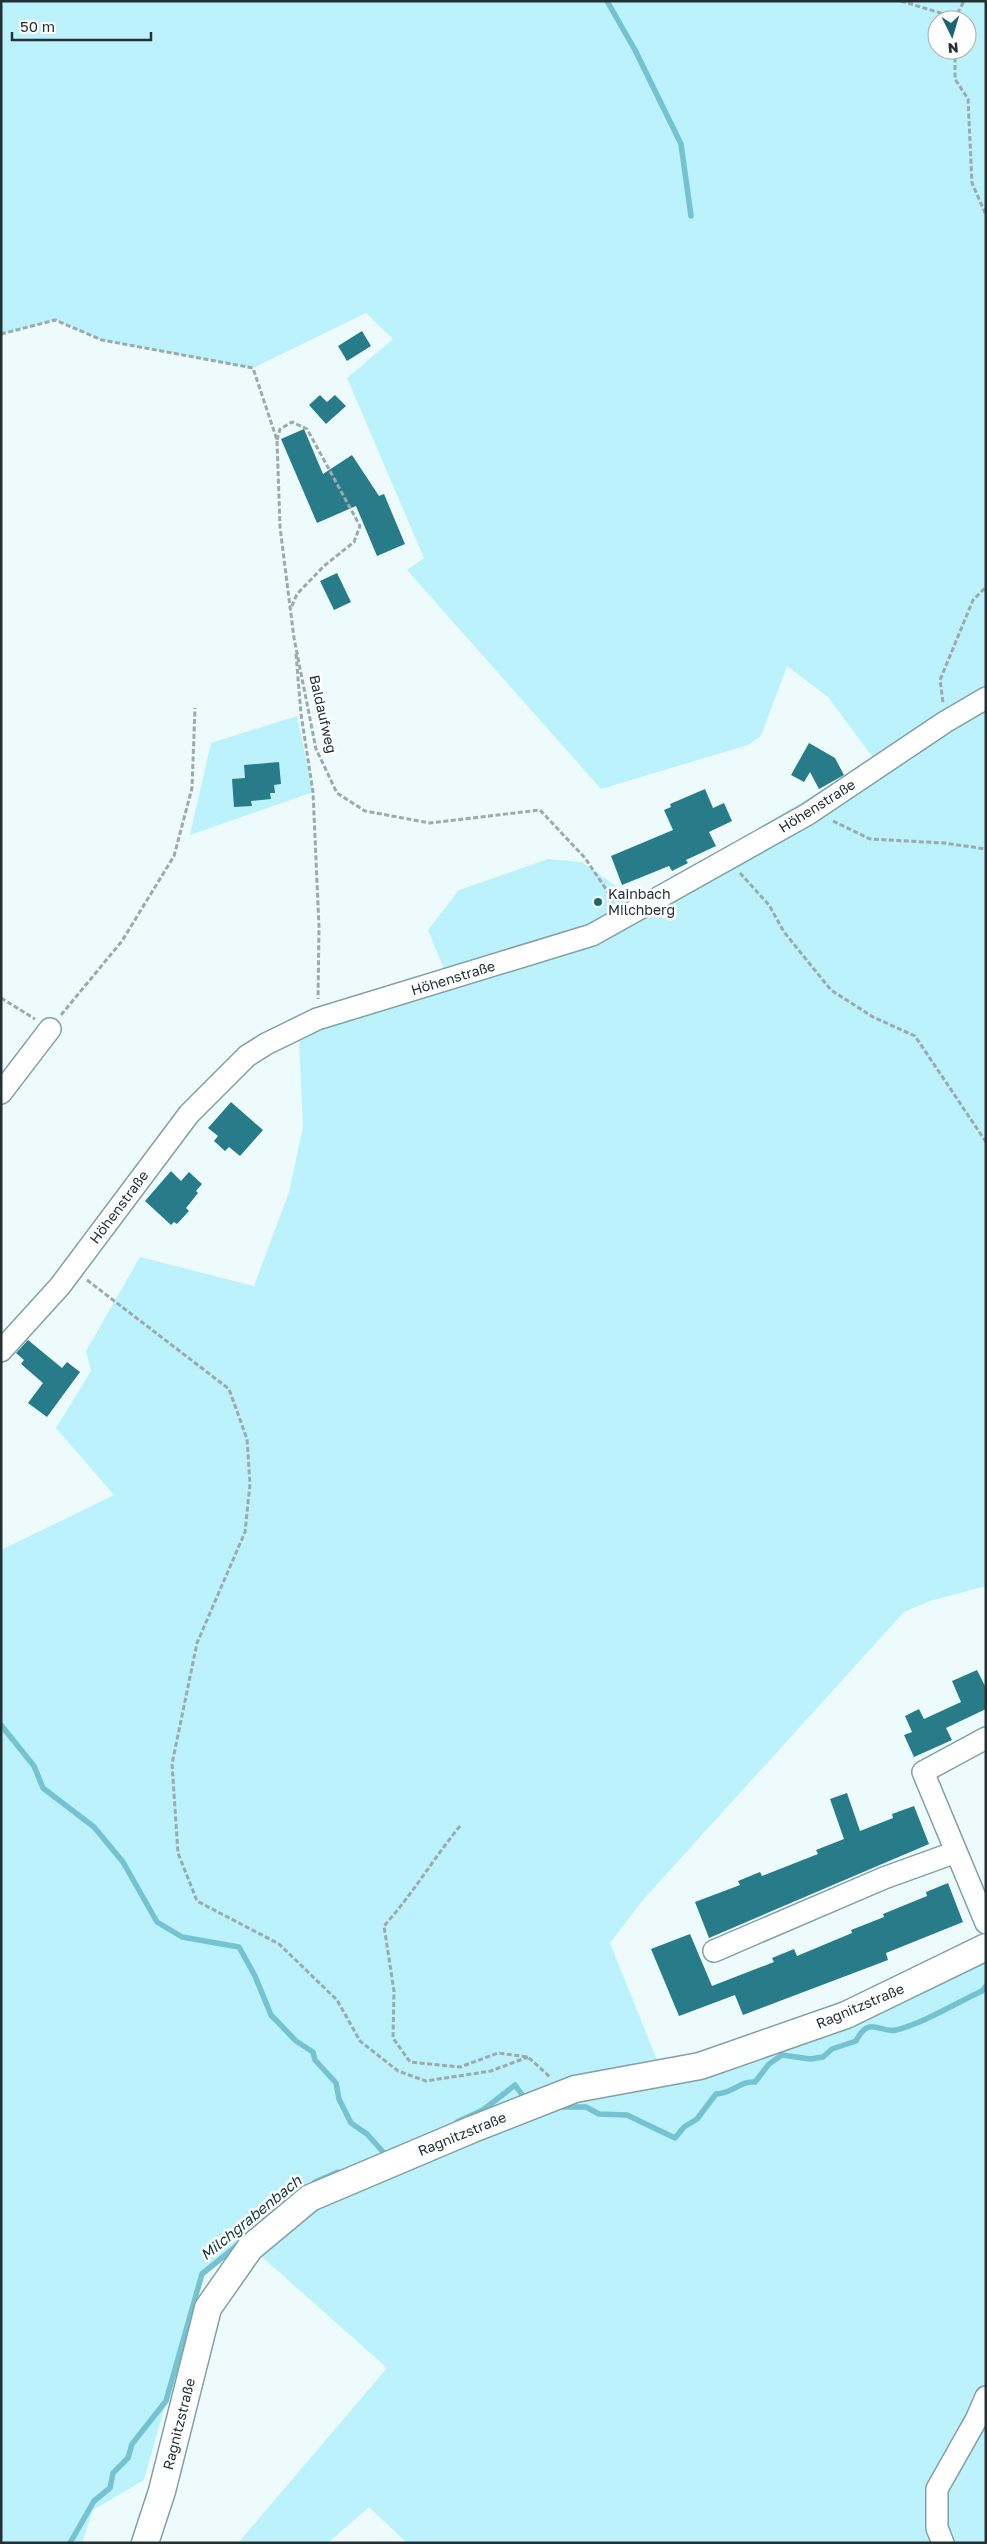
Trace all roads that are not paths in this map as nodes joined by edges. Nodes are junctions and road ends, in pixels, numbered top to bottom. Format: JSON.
{"nodes":[{"id":1,"x":986,"y":698,"type":"edge"},
{"id":2,"x":50,"y":1029,"type":"road end"},
{"id":3,"x":1,"y":1092,"type":"edge"},
{"id":4,"x":1,"y":1351,"type":"edge"},
{"id":5,"x":986,"y":1738,"type":"edge"},
{"id":6,"x":956,"y":1852,"type":"junction"},
{"id":7,"x":986,"y":1923,"type":"edge"},
{"id":8,"x":986,"y":1947,"type":"edge"},
{"id":9,"x":714,"y":1951,"type":"dead end"},
{"id":10,"x":986,"y":2397,"type":"edge"},
{"id":11,"x":145,"y":2543,"type":"edge"},
{"id":12,"x":943,"y":2543,"type":"edge"}],
"edges":[{"from":1,"to":4,"type":"street","name":"Höhenstraße"},
{"from":2,"to":3,"type":"street"},
{"from":5,"to":6,"type":"street"},
{"from":6,"to":7,"type":"street"},
{"from":6,"to":9,"type":"street"},
{"from":8,"to":11,"type":"main road","name":"Ragnitzstraße"},
{"from":10,"to":12,"type":"street"}]}
